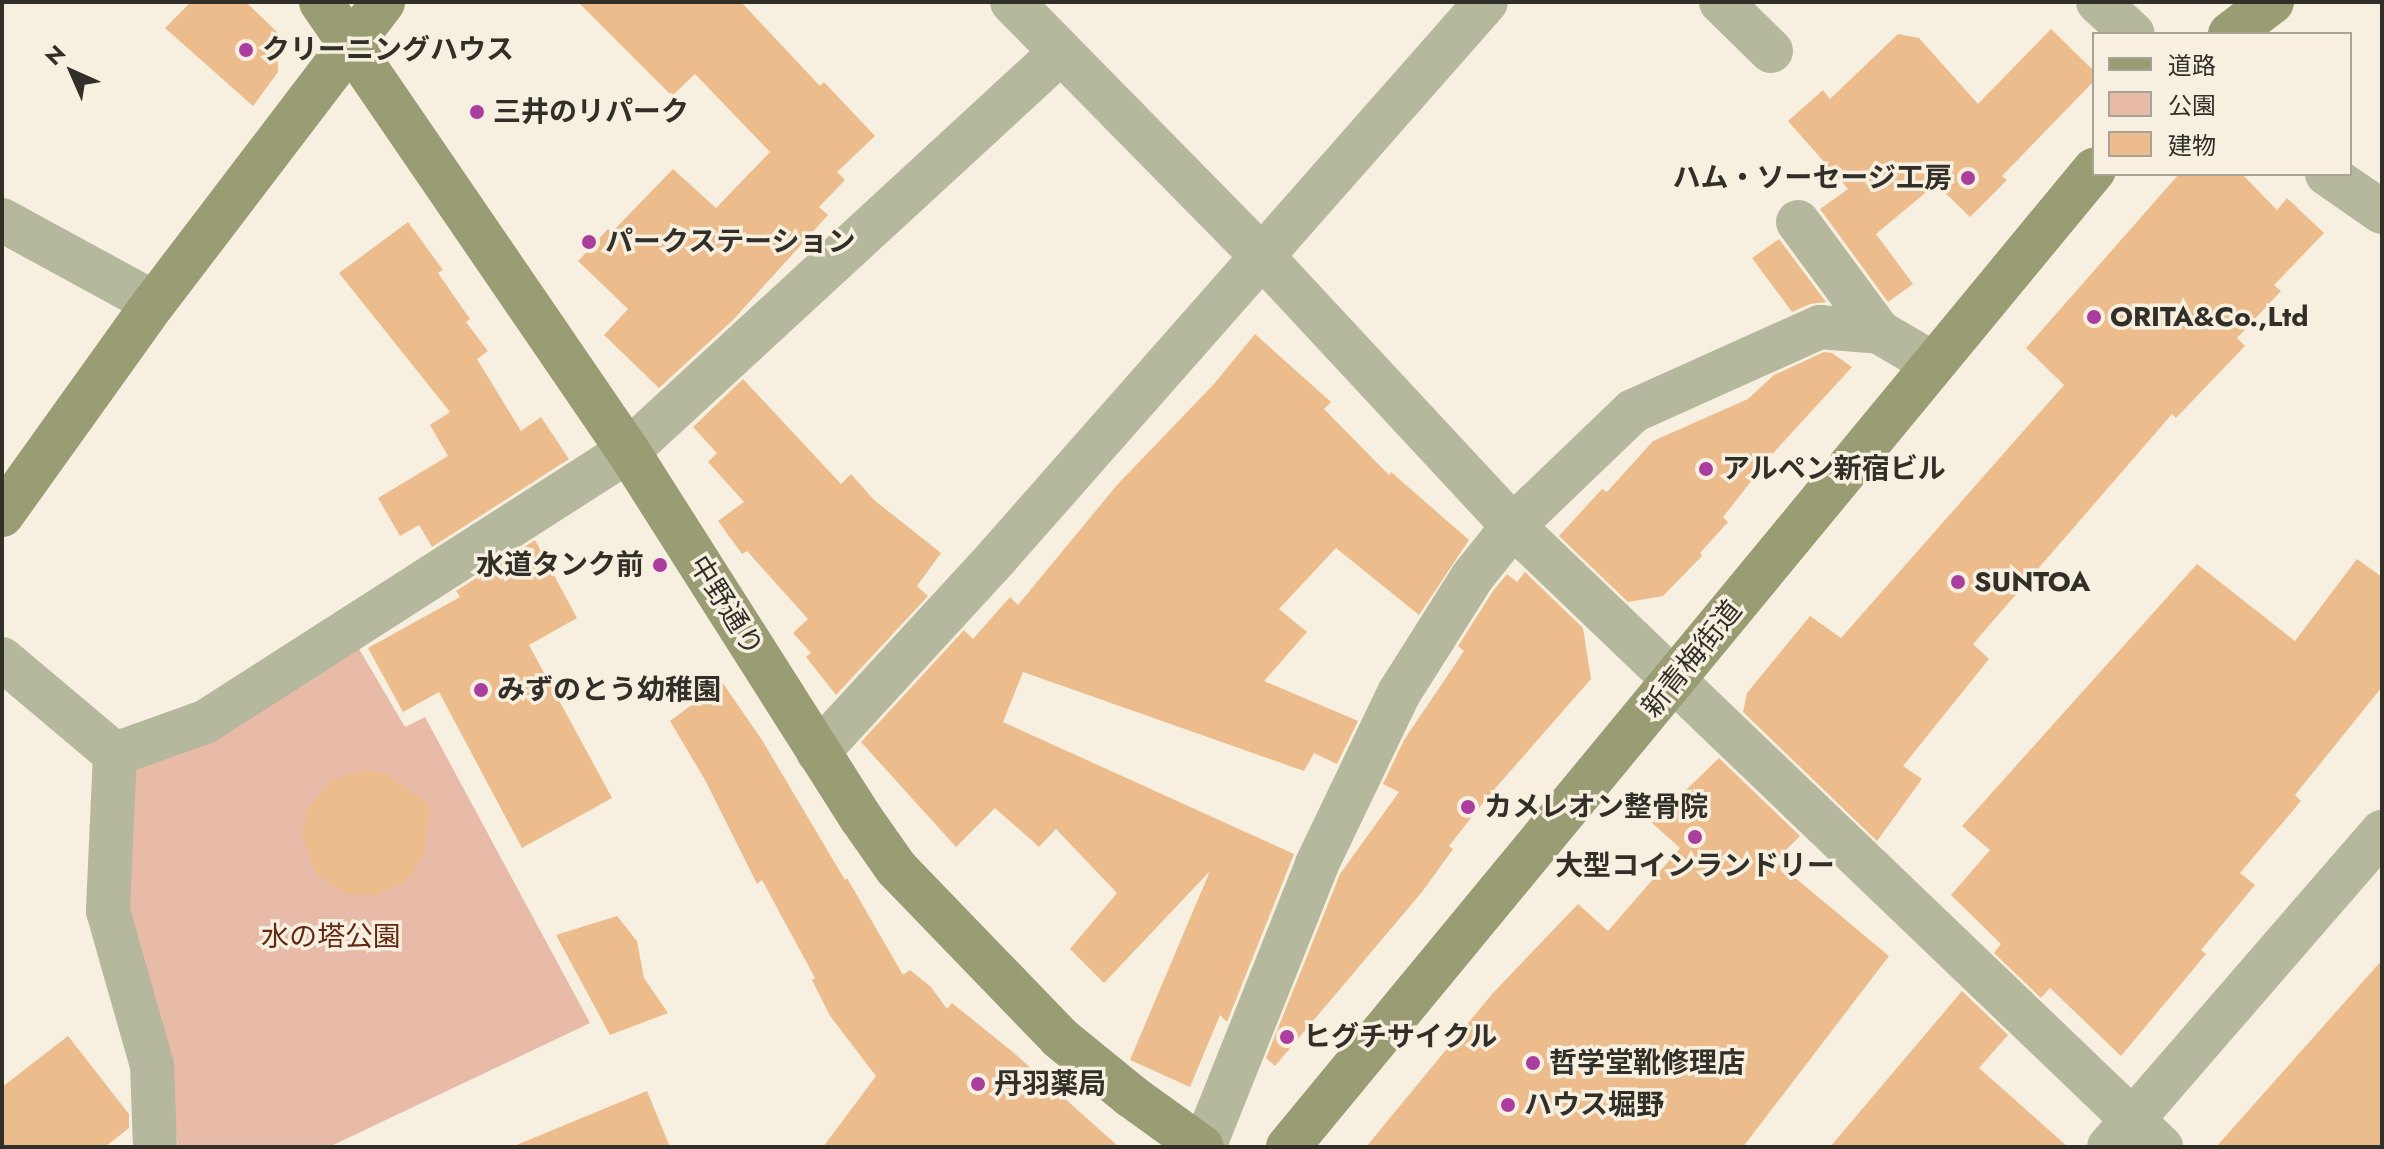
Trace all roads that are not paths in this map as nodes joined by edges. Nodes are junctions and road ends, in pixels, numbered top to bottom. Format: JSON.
{"nodes":[{"id":1,"x":321,"y":2,"type":"edge"},
{"id":2,"x":383,"y":2,"type":"edge"},
{"id":3,"x":1012,"y":2,"type":"edge"},
{"id":4,"x":1486,"y":2,"type":"edge"},
{"id":5,"x":1721,"y":2,"type":"edge"},
{"id":6,"x":2098,"y":2,"type":"edge"},
{"id":7,"x":2272,"y":2,"type":"edge"},
{"id":8,"x":2131,"y":32,"type":"edge"},
{"id":9,"x":2233,"y":32,"type":"edge"},
{"id":10,"x":349,"y":45,"type":"junction"},
{"id":11,"x":1771,"y":51,"type":"dead end"},
{"id":12,"x":1060,"y":53,"type":"junction"},
{"id":13,"x":2092,"y":172,"type":"edge"},
{"id":14,"x":2330,"y":176,"type":"edge"},
{"id":15,"x":2382,"y":212,"type":"edge"},
{"id":16,"x":2,"y":220,"type":"edge"},
{"id":17,"x":1798,"y":222,"type":"dead end"},
{"id":18,"x":1261,"y":255,"type":"junction"},
{"id":19,"x":154,"y":303,"type":"junction"},
{"id":20,"x":1879,"y":332,"type":"junction"},
{"id":21,"x":1932,"y":363,"type":"junction"},
{"id":22,"x":628,"y":451,"type":"junction"},
{"id":23,"x":2,"y":515,"type":"edge"},
{"id":24,"x":1513,"y":526,"type":"junction"},
{"id":25,"x":2,"y":659,"type":"edge"},
{"id":26,"x":1674,"y":681,"type":"junction"},
{"id":27,"x":818,"y":752,"type":"junction"},
{"id":28,"x":115,"y":754,"type":"junction"},
{"id":29,"x":2382,"y":832,"type":"edge"},
{"id":30,"x":2134,"y":1138,"type":"edge"},
{"id":31,"x":155,"y":1147,"type":"edge"},
{"id":32,"x":1203,"y":1147,"type":"edge"},
{"id":33,"x":1288,"y":1147,"type":"edge"}],
"edges":[{"from":1,"to":10,"type":"main road","name":"中野通り"},
{"from":2,"to":10,"type":"main road"},
{"from":3,"to":12,"type":"street"},
{"from":4,"to":18,"type":"street"},
{"from":5,"to":11,"type":"street"},
{"from":6,"to":8,"type":"street"},
{"from":7,"to":9,"type":"main road"},
{"from":10,"to":19,"type":"main road"},
{"from":10,"to":22,"type":"main road","name":"中野通り"},
{"from":12,"to":18,"type":"street"},
{"from":12,"to":22,"type":"street"},
{"from":13,"to":21,"type":"main road","name":"新青梅街道"},
{"from":14,"to":15,"type":"street"},
{"from":16,"to":19,"type":"street"},
{"from":17,"to":20,"type":"street"},
{"from":18,"to":24,"type":"street"},
{"from":18,"to":27,"type":"street"},
{"from":19,"to":23,"type":"main road"},
{"from":20,"to":21,"type":"street"},
{"from":20,"to":24,"type":"street"},
{"from":21,"to":26,"type":"main road","name":"新青梅街道"},
{"from":22,"to":27,"type":"main road","name":"中野通り"},
{"from":22,"to":28,"type":"street"},
{"from":24,"to":26,"type":"street"},
{"from":24,"to":32,"type":"street"},
{"from":25,"to":28,"type":"street"},
{"from":26,"to":30,"type":"street"},
{"from":26,"to":33,"type":"main road","name":"新青梅街道"},
{"from":27,"to":32,"type":"main road","name":"中野通り"},
{"from":28,"to":31,"type":"street"},
{"from":29,"to":30,"type":"street"}]}
